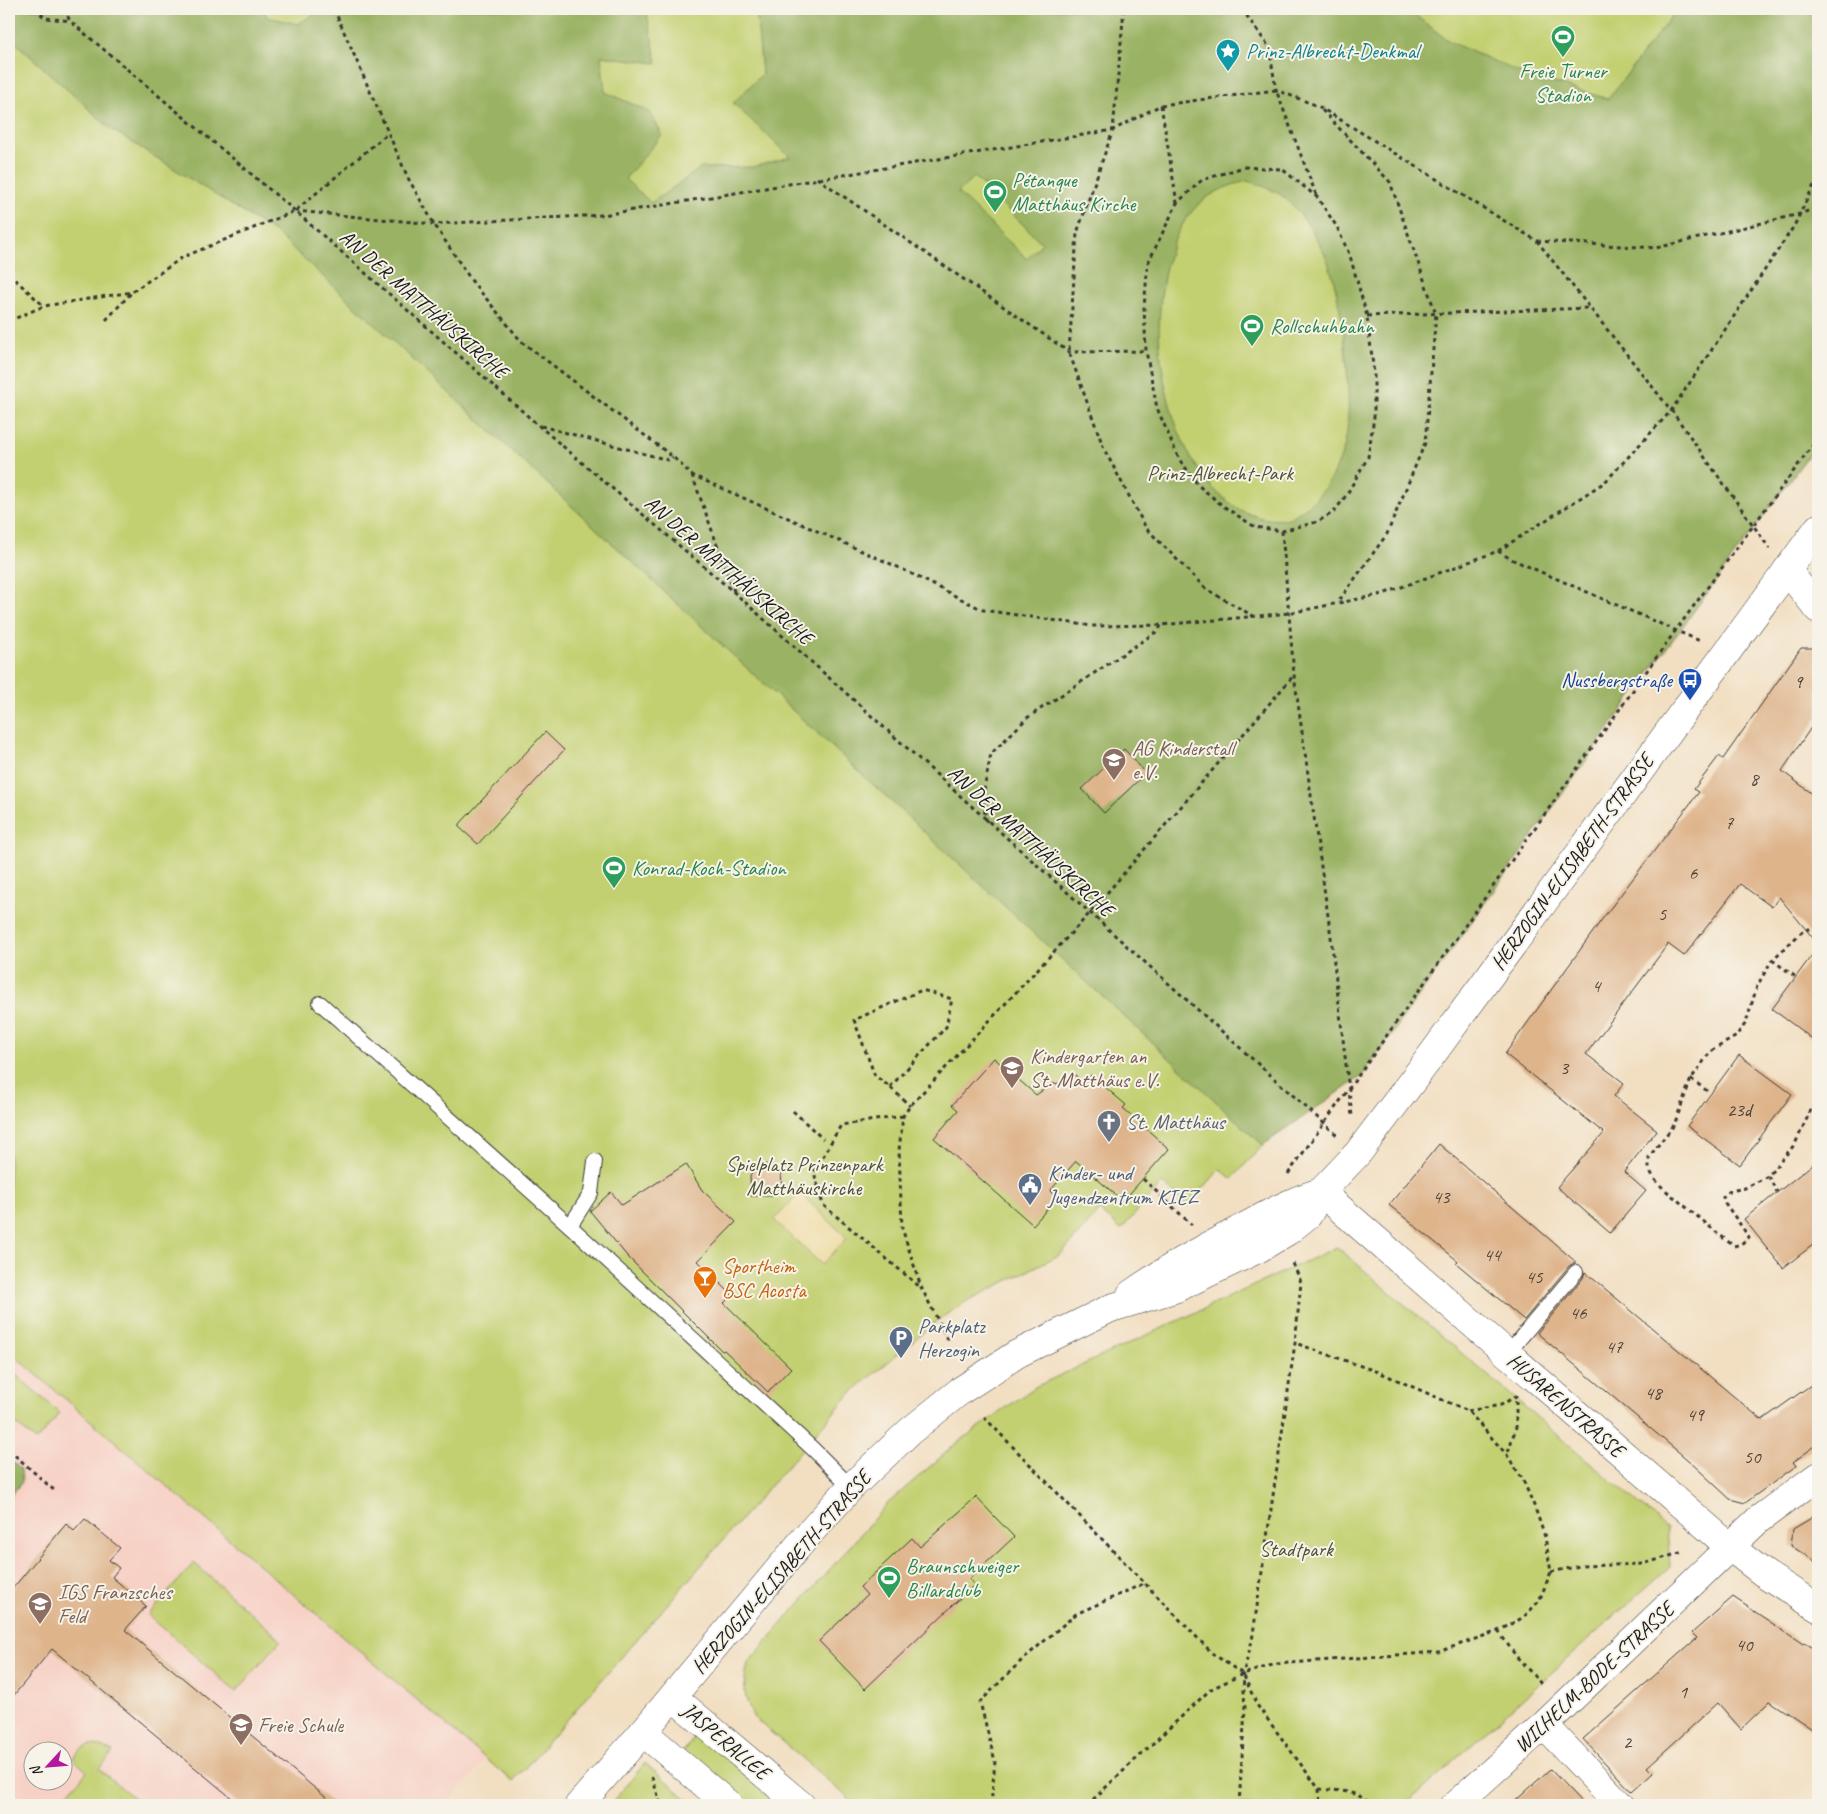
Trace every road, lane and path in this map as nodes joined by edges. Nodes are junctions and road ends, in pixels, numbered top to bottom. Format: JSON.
{"nodes":[{"id":1,"x":34,"y":9,"type":"edge"},
{"id":2,"x":64,"y":9,"type":"edge"},
{"id":3,"x":334,"y":9,"type":"edge"},
{"id":4,"x":1124,"y":9,"type":"edge"},
{"id":5,"x":1242,"y":9,"type":"edge"},
{"id":6,"x":70,"y":21,"type":"junction"},
{"id":7,"x":1276,"y":90,"type":"junction"},
{"id":8,"x":1161,"y":105,"type":"junction"},
{"id":9,"x":1318,"y":106,"type":"junction"},
{"id":10,"x":1113,"y":130,"type":"junction"},
{"id":11,"x":387,"y":134,"type":"junction"},
{"id":12,"x":1818,"y":177,"type":"edge"},
{"id":13,"x":816,"y":178,"type":"junction"},
{"id":14,"x":1318,"y":197,"type":"junction"},
{"id":15,"x":1177,"y":204,"type":"junction"},
{"id":16,"x":1818,"y":207,"type":"edge"},
{"id":17,"x":295,"y":211,"type":"junction"},
{"id":18,"x":1800,"y":214,"type":"junction"},
{"id":19,"x":434,"y":224,"type":"junction"},
{"id":20,"x":1537,"y":241,"type":"junction"},
{"id":21,"x":9,"y":274,"type":"edge"},
{"id":22,"x":132,"y":292,"type":"junction"},
{"id":23,"x":44,"y":306,"type":"junction"},
{"id":24,"x":1590,"y":308,"type":"junction"},
{"id":25,"x":1436,"y":314,"type":"junction"},
{"id":26,"x":1367,"y":316,"type":"junction"},
{"id":27,"x":106,"y":320,"type":"dead end"},
{"id":28,"x":9,"y":321,"type":"edge"},
{"id":29,"x":1146,"y":351,"type":"junction"},
{"id":30,"x":1069,"y":352,"type":"junction"},
{"id":31,"x":1671,"y":411,"type":"junction"},
{"id":32,"x":538,"y":425,"type":"junction"},
{"id":33,"x":1818,"y":438,"type":"edge"},
{"id":34,"x":673,"y":457,"type":"junction"},
{"id":35,"x":692,"y":475,"type":"junction"},
{"id":36,"x":1752,"y":526,"type":"junction"},
{"id":37,"x":1818,"y":528,"type":"edge"},
{"id":38,"x":1282,"y":530,"type":"junction"},
{"id":39,"x":1498,"y":551,"type":"junction"},
{"id":40,"x":1787,"y":570,"type":"junction"},
{"id":41,"x":736,"y":594,"type":"junction"},
{"id":42,"x":1337,"y":603,"type":"junction"},
{"id":43,"x":1818,"y":609,"type":"edge"},
{"id":44,"x":1290,"y":613,"type":"junction"},
{"id":45,"x":1254,"y":617,"type":"junction"},
{"id":46,"x":1162,"y":625,"type":"junction"},
{"id":47,"x":1676,"y":630,"type":"junction"},
{"id":48,"x":1702,"y":642,"type":"dead end"},
{"id":49,"x":1294,"y":675,"type":"junction"},
{"id":50,"x":988,"y":823,"type":"junction"},
{"id":51,"x":1089,"y":914,"type":"junction"},
{"id":52,"x":1818,"y":927,"type":"edge"},
{"id":53,"x":1772,"y":960,"type":"junction"},
{"id":54,"x":1796,"y":977,"type":"dead end"},
{"id":55,"x":320,"y":1003,"type":"dead end"},
{"id":56,"x":1692,"y":1079,"type":"junction"},
{"id":57,"x":890,"y":1087,"type":"junction"},
{"id":58,"x":1348,"y":1091,"type":"junction"},
{"id":59,"x":1710,"y":1093,"type":"dead end"},
{"id":60,"x":1818,"y":1099,"type":"edge"},
{"id":61,"x":910,"y":1106,"type":"junction"},
{"id":62,"x":794,"y":1111,"type":"dead end"},
{"id":63,"x":904,"y":1116,"type":"junction"},
{"id":64,"x":1325,"y":1124,"type":"junction"},
{"id":65,"x":823,"y":1139,"type":"dead end"},
{"id":66,"x":1358,"y":1153,"type":"junction"},
{"id":67,"x":595,"y":1160,"type":"dead end"},
{"id":68,"x":1768,"y":1176,"type":"junction"},
{"id":69,"x":1285,"y":1178,"type":"dead end"},
{"id":70,"x":1143,"y":1179,"type":"dead end"},
{"id":71,"x":1320,"y":1192,"type":"junction"},
{"id":72,"x":1777,"y":1192,"type":"dead end"},
{"id":73,"x":570,"y":1226,"type":"junction"},
{"id":74,"x":1196,"y":1229,"type":"dead end"},
{"id":75,"x":1286,"y":1256,"type":"dead end"},
{"id":76,"x":1576,"y":1272,"type":"dead end"},
{"id":77,"x":921,"y":1287,"type":"junction"},
{"id":78,"x":948,"y":1340,"type":"dead end"},
{"id":79,"x":1295,"y":1343,"type":"junction"},
{"id":80,"x":1507,"y":1354,"type":"junction"},
{"id":81,"x":1468,"y":1411,"type":"junction"},
{"id":82,"x":984,"y":1417,"type":"dead end"},
{"id":83,"x":9,"y":1450,"type":"edge"},
{"id":84,"x":1507,"y":1455,"type":"junction"},
{"id":85,"x":1818,"y":1476,"type":"edge"},
{"id":86,"x":852,"y":1487,"type":"junction"},
{"id":87,"x":56,"y":1492,"type":"dead end"},
{"id":88,"x":1730,"y":1547,"type":"junction"},
{"id":89,"x":1689,"y":1550,"type":"dead end"},
{"id":90,"x":1551,"y":1572,"type":"junction"},
{"id":91,"x":1145,"y":1583,"type":"junction"},
{"id":92,"x":1818,"y":1608,"type":"edge"},
{"id":93,"x":1498,"y":1631,"type":"junction"},
{"id":94,"x":1243,"y":1674,"type":"junction"},
{"id":95,"x":1543,"y":1686,"type":"dead end"},
{"id":96,"x":673,"y":1696,"type":"junction"},
{"id":97,"x":1544,"y":1725,"type":"junction"},
{"id":98,"x":643,"y":1732,"type":"junction"},
{"id":99,"x":1319,"y":1789,"type":"junction"},
{"id":100,"x":579,"y":1805,"type":"edge"},
{"id":101,"x":729,"y":1805,"type":"edge"},
{"id":102,"x":801,"y":1805,"type":"edge"},
{"id":103,"x":991,"y":1805,"type":"edge"},
{"id":104,"x":1087,"y":1805,"type":"edge"},
{"id":105,"x":1239,"y":1805,"type":"edge"},
{"id":106,"x":1320,"y":1805,"type":"edge"},
{"id":107,"x":1371,"y":1805,"type":"edge"},
{"id":108,"x":1455,"y":1805,"type":"edge"},
{"id":109,"x":1620,"y":1805,"type":"edge"}],
"edges":[{"from":1,"to":6,"type":"path"},
{"from":2,"to":6,"type":"path"},
{"from":3,"to":11,"type":"path"},
{"from":4,"to":10,"type":"path"},
{"from":5,"to":7,"type":"path"},
{"from":6,"to":17,"type":"path","name":"AN DER MATTHÄUSKIRCHE"},
{"from":7,"to":8,"type":"path"},
{"from":7,"to":9,"type":"path"},
{"from":7,"to":14,"type":"path"},
{"from":8,"to":10,"type":"path"},
{"from":8,"to":15,"type":"path"},
{"from":9,"to":20,"type":"path"},
{"from":9,"to":25,"type":"path"},
{"from":10,"to":13,"type":"path"},
{"from":10,"to":30,"type":"path"},
{"from":11,"to":17,"type":"path"},
{"from":11,"to":19,"type":"path"},
{"from":12,"to":18,"type":"path"},
{"from":13,"to":19,"type":"path"},
{"from":13,"to":30,"type":"path"},
{"from":14,"to":15,"type":"path"},
{"from":14,"to":26,"type":"path"},
{"from":15,"to":29,"type":"path"},
{"from":16,"to":18,"type":"path"},
{"from":17,"to":19,"type":"path"},
{"from":17,"to":22,"type":"path"},
{"from":17,"to":32,"type":"path","name":"AN DER MATTHÄUSKIRCHE"},
{"from":18,"to":20,"type":"path"},
{"from":18,"to":31,"type":"path"},
{"from":19,"to":34,"type":"path"},
{"from":20,"to":24,"type":"path"},
{"from":21,"to":23,"type":"path"},
{"from":22,"to":23,"type":"path"},
{"from":22,"to":27,"type":"path"},
{"from":23,"to":28,"type":"path"},
{"from":24,"to":25,"type":"path"},
{"from":24,"to":31,"type":"path"},
{"from":25,"to":26,"type":"path"},
{"from":25,"to":42,"type":"path"},
{"from":26,"to":38,"type":"path"},
{"from":29,"to":30,"type":"path"},
{"from":29,"to":38,"type":"path"},
{"from":30,"to":45,"type":"path"},
{"from":31,"to":36,"type":"path"},
{"from":31,"to":39,"type":"path"},
{"from":32,"to":34,"type":"path"},
{"from":32,"to":41,"type":"path","name":"AN DER MATTHÄUSKIRCHE"},
{"from":33,"to":36,"type":"path"},
{"from":34,"to":35,"type":"path"},
{"from":35,"to":41,"type":"path"},
{"from":35,"to":46,"type":"path"},
{"from":36,"to":47,"type":"path"},
{"from":37,"to":40,"type":"street","name":"HERZOGIN-ELISABETH-STRASSE"},
{"from":38,"to":44,"type":"path"},
{"from":39,"to":42,"type":"path"},
{"from":39,"to":47,"type":"path"},
{"from":40,"to":43,"type":"street"},
{"from":40,"to":66,"type":"street","name":"HERZOGIN-ELISABETH-STRASSE"},
{"from":41,"to":50,"type":"path","name":"AN DER MATTHÄUSKIRCHE"},
{"from":42,"to":44,"type":"path"},
{"from":44,"to":45,"type":"path"},
{"from":44,"to":49,"type":"path"},
{"from":45,"to":46,"type":"path"},
{"from":46,"to":50,"type":"path"},
{"from":47,"to":48,"type":"path"},
{"from":47,"to":58,"type":"path"},
{"from":49,"to":51,"type":"path"},
{"from":49,"to":58,"type":"path"},
{"from":50,"to":51,"type":"path","name":"AN DER MATTHÄUSKIRCHE"},
{"from":51,"to":61,"type":"path"},
{"from":51,"to":64,"type":"path","name":"AN DER MATTHÄUSKIRCHE"},
{"from":52,"to":53,"type":"path"},
{"from":53,"to":54,"type":"path"},
{"from":53,"to":56,"type":"path"},
{"from":55,"to":73,"type":"lane"},
{"from":56,"to":59,"type":"path"},
{"from":56,"to":68,"type":"path"},
{"from":57,"to":57,"type":"path"},
{"from":57,"to":61,"type":"path"},
{"from":58,"to":64,"type":"path"},
{"from":58,"to":66,"type":"path"},
{"from":60,"to":68,"type":"path"},
{"from":61,"to":63,"type":"path"},
{"from":62,"to":65,"type":"path"},
{"from":63,"to":77,"type":"path"},
{"from":63,"to":77,"type":"path"},
{"from":64,"to":66,"type":"path","name":"AN DER MATTHÄUSKIRCHE"},
{"from":64,"to":69,"type":"path"},
{"from":66,"to":71,"type":"street","name":"HERZOGIN-ELISABETH-STRASSE"},
{"from":67,"to":73,"type":"lane"},
{"from":68,"to":72,"type":"path"},
{"from":70,"to":74,"type":"path"},
{"from":71,"to":80,"type":"street","name":"HUSARENSTRASSE"},
{"from":71,"to":86,"type":"street","name":"HERZOGIN-ELISABETH-STRASSE"},
{"from":73,"to":86,"type":"lane"},
{"from":75,"to":79,"type":"path"},
{"from":76,"to":80,"type":"lane"},
{"from":77,"to":78,"type":"path"},
{"from":79,"to":81,"type":"path"},
{"from":79,"to":94,"type":"path"},
{"from":80,"to":88,"type":"street","name":"HUSARENSTRASSE"},
{"from":81,"to":84,"type":"path"},
{"from":81,"to":84,"type":"path"},
{"from":82,"to":91,"type":"path"},
{"from":83,"to":87,"type":"path"},
{"from":84,"to":90,"type":"path"},
{"from":85,"to":88,"type":"street","name":"WILHELM-BODE-STRASSE"},
{"from":86,"to":96,"type":"street","name":"HERZOGIN-ELISABETH-STRASSE"},
{"from":88,"to":92,"type":"street","name":"HUSARENSTRASSE"},
{"from":88,"to":97,"type":"street","name":"WILHELM-BODE-STRASSE"},
{"from":89,"to":90,"type":"path"},
{"from":90,"to":93,"type":"path"},
{"from":91,"to":94,"type":"path"},
{"from":91,"to":103,"type":"path"},
{"from":93,"to":94,"type":"path"},
{"from":93,"to":95,"type":"path"},
{"from":94,"to":99,"type":"path"},
{"from":94,"to":104,"type":"path"},
{"from":94,"to":105,"type":"path"},
{"from":96,"to":98,"type":"street","name":"HERZOGIN-ELISABETH-STRASSE"},
{"from":96,"to":102,"type":"street","name":"JASPERALLEE"},
{"from":97,"to":108,"type":"street","name":"WILHELM-BODE-STRASSE"},
{"from":97,"to":109,"type":"street"},
{"from":98,"to":100,"type":"street","name":"HERZOGIN-ELISABETH-STRASSE"},
{"from":98,"to":101,"type":"street"},
{"from":99,"to":106,"type":"path"},
{"from":99,"to":107,"type":"path"}]}
